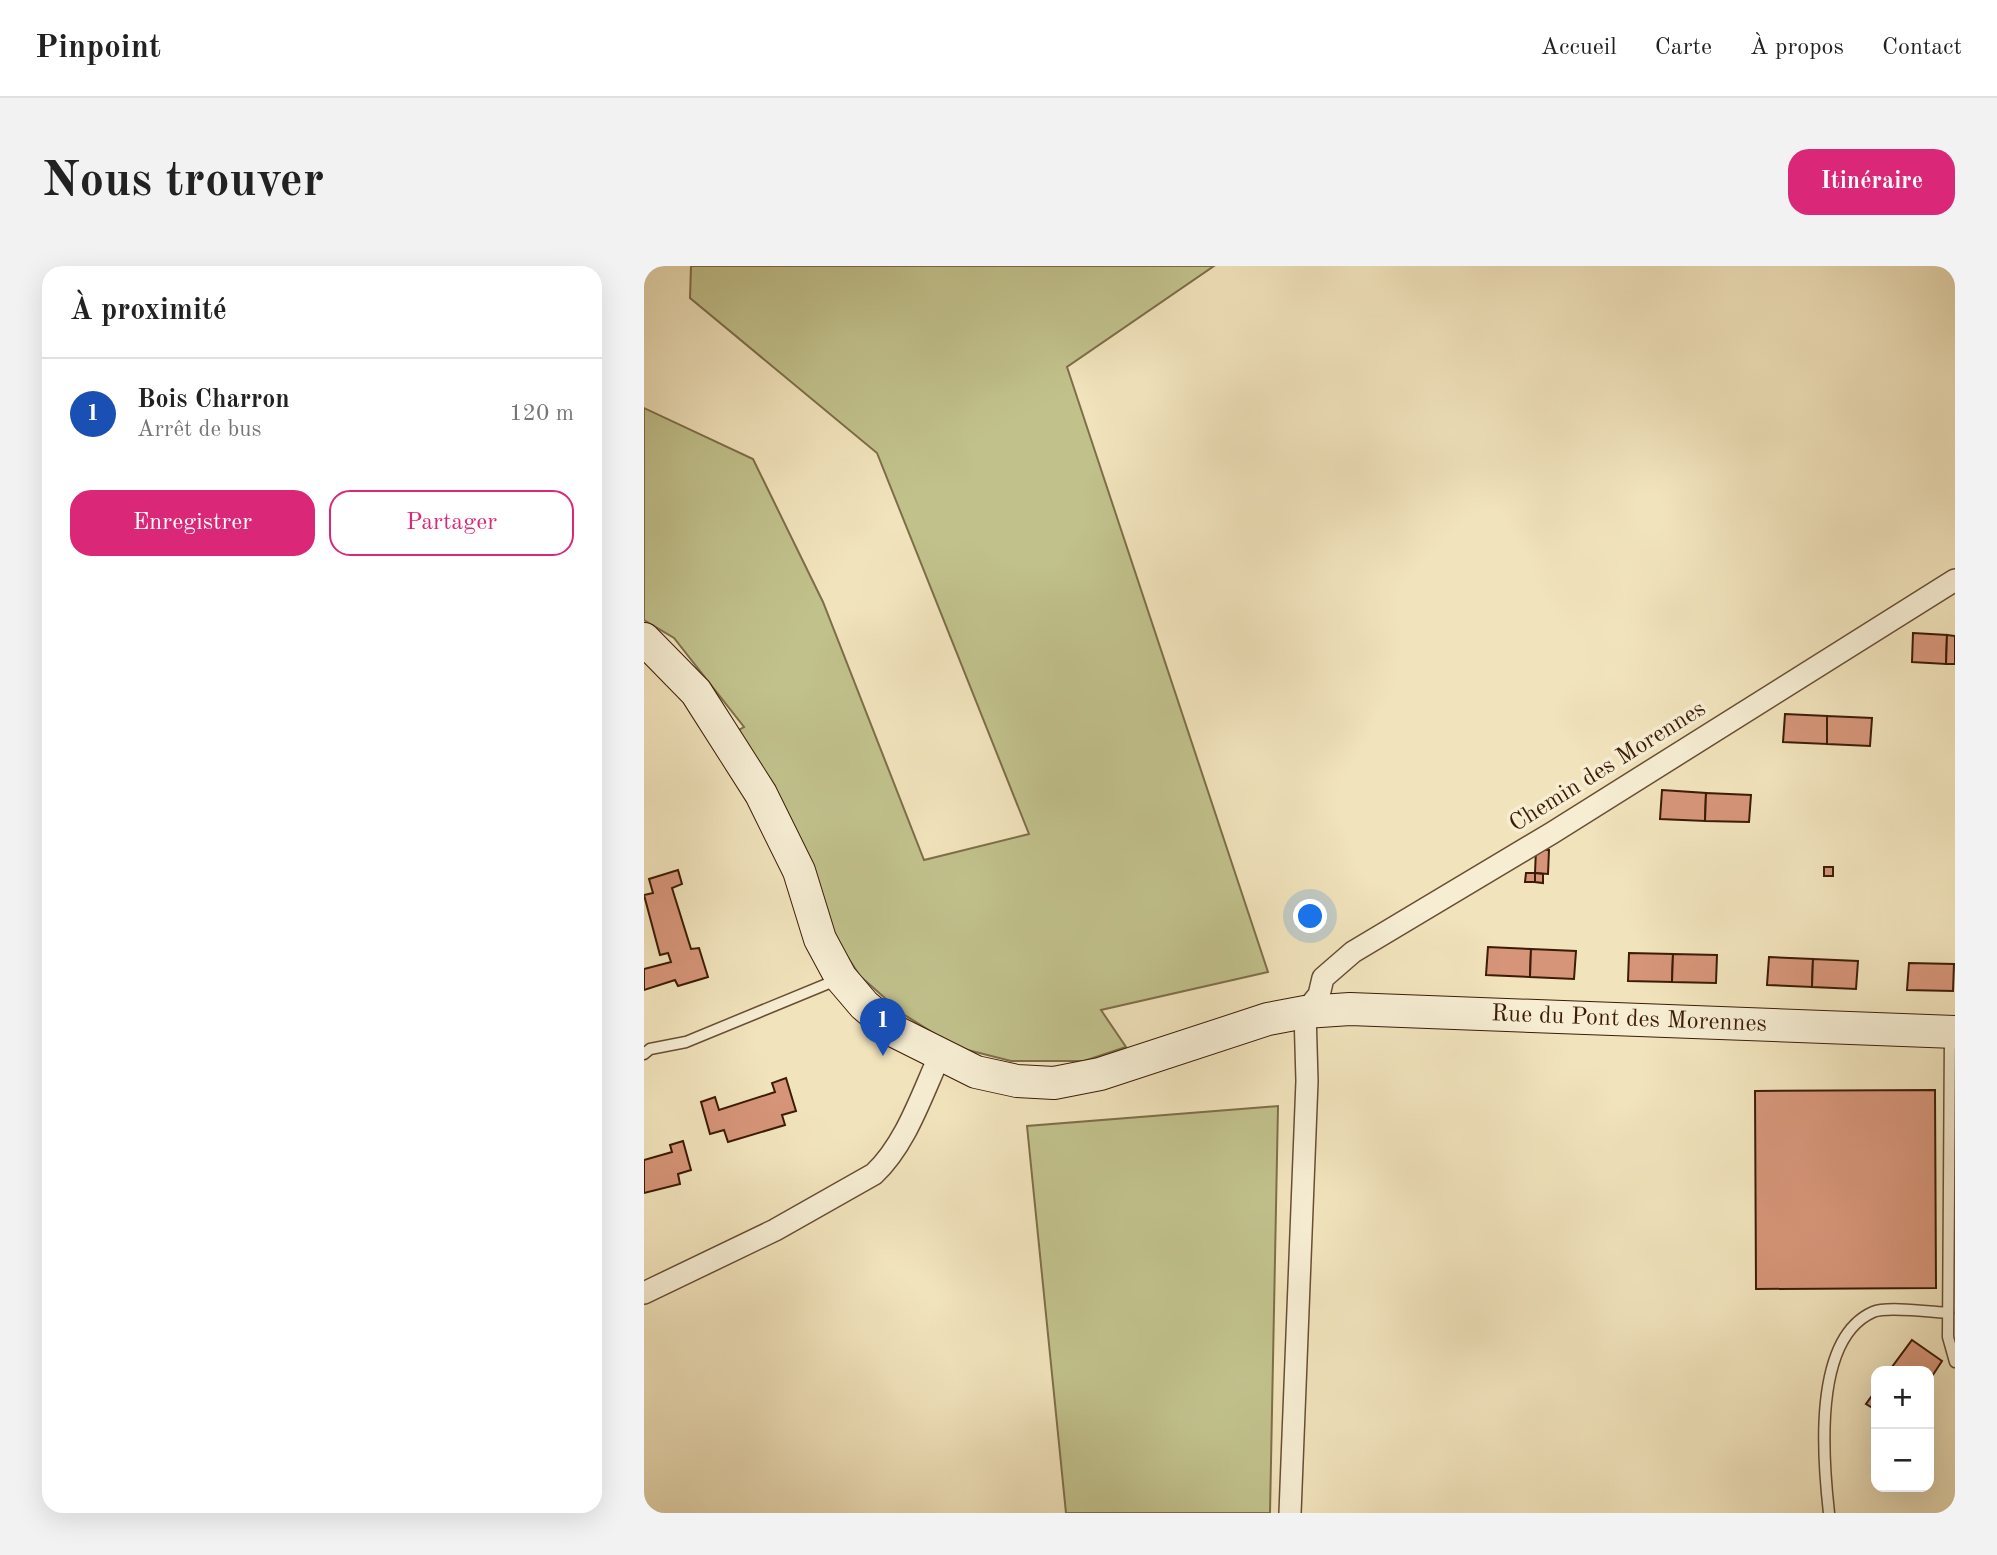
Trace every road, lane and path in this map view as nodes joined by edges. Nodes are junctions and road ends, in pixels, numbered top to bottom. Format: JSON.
{"nodes":[{"id":1,"x":1955,"y":580,"type":"edge"},
{"id":2,"x":644,"y":639,"type":"edge"},
{"id":3,"x":841,"y":978,"type":"junction"},
{"id":4,"x":1305,"y":1012,"type":"junction"},
{"id":5,"x":1953,"y":1032,"type":"edge"},
{"id":6,"x":644,"y":1054,"type":"edge"},
{"id":7,"x":940,"y":1055,"type":"junction"},
{"id":8,"x":644,"y":1293,"type":"edge"},
{"id":9,"x":1948,"y":1313,"type":"junction"},
{"id":10,"x":1955,"y":1362,"type":"edge"},
{"id":11,"x":1290,"y":1513,"type":"edge"},
{"id":12,"x":1829,"y":1513,"type":"edge"}],
"edges":[{"from":1,"to":4,"type":"street","name":"Chemin des Morennes"},
{"from":2,"to":3,"type":"street","name":"Rue du Pont des Morennes"},
{"from":3,"to":6,"type":"lane"},
{"from":3,"to":7,"type":"street","name":"Rue du Pont des Morennes"},
{"from":4,"to":5,"type":"street","name":"Rue du Pont des Morennes"},
{"from":4,"to":7,"type":"street","name":"Rue du Pont des Morennes"},
{"from":4,"to":11,"type":"street"},
{"from":5,"to":9,"type":"lane"},
{"from":7,"to":8,"type":"street"},
{"from":9,"to":10,"type":"lane"},
{"from":9,"to":12,"type":"lane"}]}
